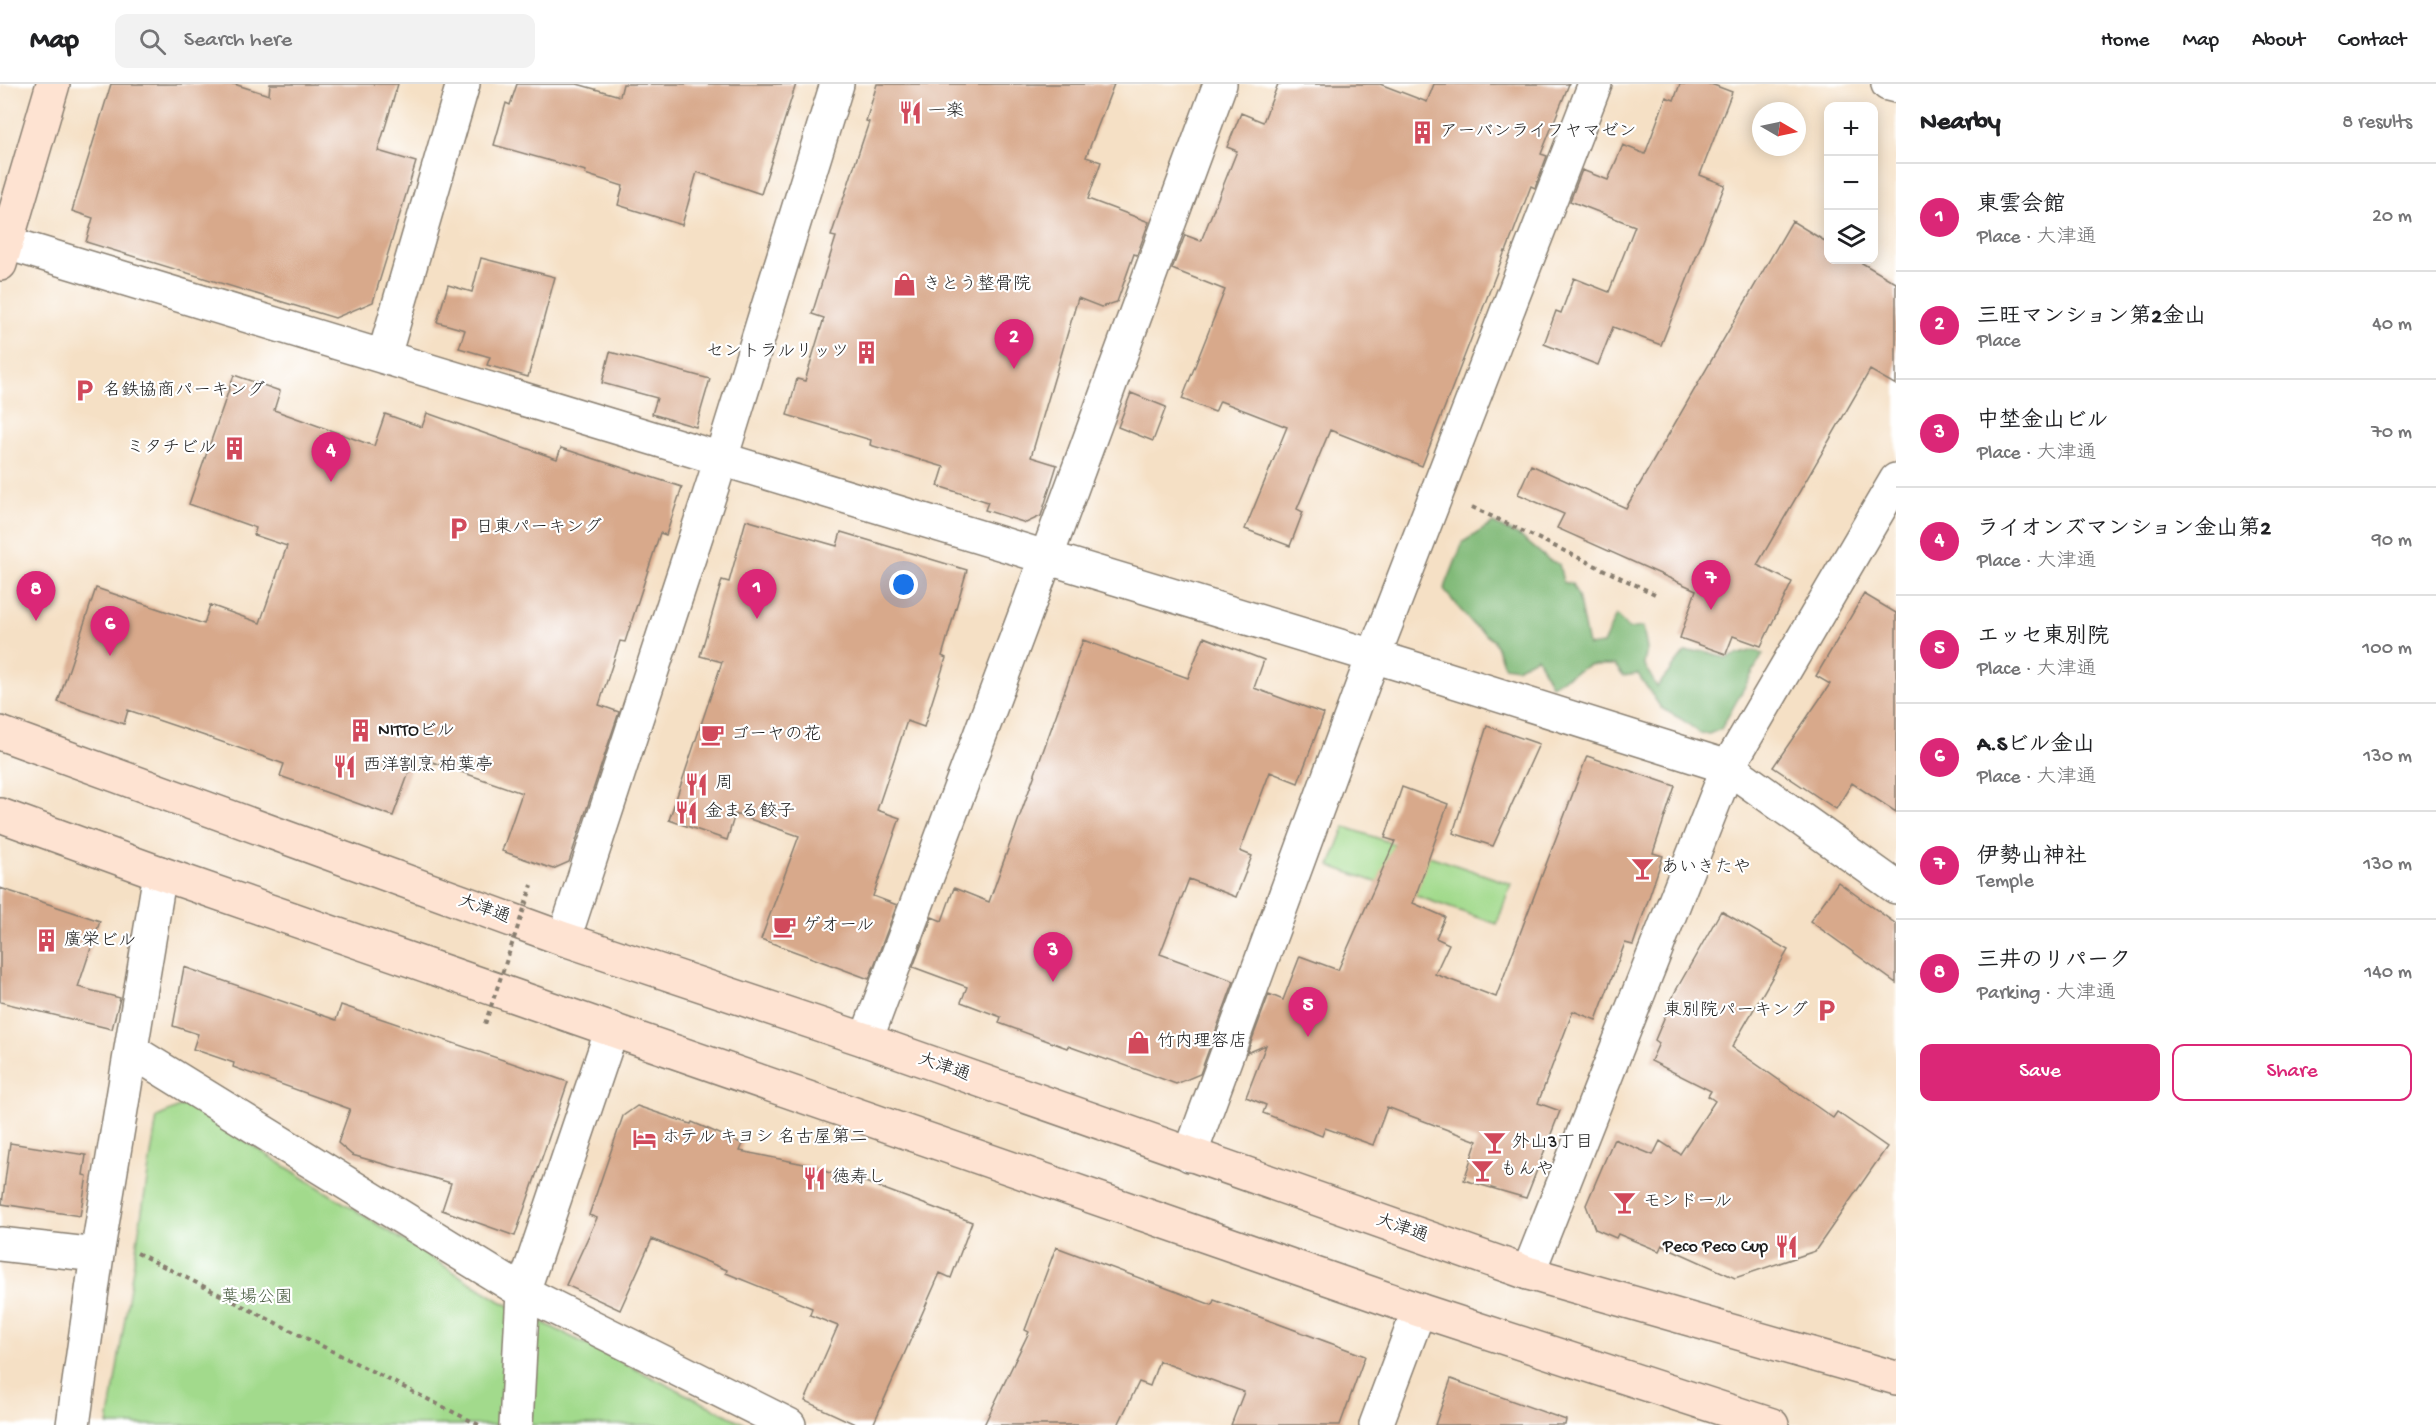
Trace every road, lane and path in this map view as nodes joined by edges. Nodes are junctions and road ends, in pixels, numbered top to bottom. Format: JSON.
{"nodes":[{"id":1,"x":53,"y":84,"type":"edge"},
{"id":2,"x":463,"y":84,"type":"edge"},
{"id":3,"x":837,"y":84,"type":"edge"},
{"id":4,"x":1220,"y":84,"type":"edge"},
{"id":5,"x":1595,"y":84,"type":"edge"},
{"id":6,"x":1889,"y":84,"type":"edge"},
{"id":7,"x":1896,"y":86,"type":"edge"},
{"id":8,"x":3,"y":254,"type":"edge"},
{"id":9,"x":384,"y":356,"type":"junction"},
{"id":10,"x":721,"y":459,"type":"junction"},
{"id":11,"x":1896,"y":480,"type":"edge"},
{"id":12,"x":1470,"y":506,"type":"dead end"},
{"id":13,"x":1046,"y":558,"type":"junction"},
{"id":14,"x":1657,"y":595,"type":"dead end"},
{"id":15,"x":1374,"y":656,"type":"junction"},
{"id":16,"x":0,"y":733,"type":"edge"},
{"id":17,"x":1728,"y":767,"type":"junction"},
{"id":18,"x":0,"y":815,"type":"edge"},
{"id":19,"x":160,"y":873,"type":"junction"},
{"id":20,"x":532,"y":885,"type":"dead end"},
{"id":21,"x":1896,"y":887,"type":"edge"},
{"id":22,"x":564,"y":939,"type":"junction"},
{"id":23,"x":485,"y":1024,"type":"dead end"},
{"id":24,"x":612,"y":1029,"type":"junction"},
{"id":25,"x":866,"y":1040,"type":"junction"},
{"id":26,"x":132,"y":1052,"type":"junction"},
{"id":27,"x":1190,"y":1155,"type":"junction"},
{"id":28,"x":0,"y":1244,"type":"edge"},
{"id":29,"x":112,"y":1252,"type":"junction"},
{"id":30,"x":1528,"y":1273,"type":"junction"},
{"id":31,"x":523,"y":1292,"type":"junction"},
{"id":32,"x":1419,"y":1310,"type":"junction"},
{"id":33,"x":1896,"y":1378,"type":"edge"},
{"id":34,"x":72,"y":1425,"type":"edge"},
{"id":35,"x":479,"y":1425,"type":"edge"},
{"id":36,"x":516,"y":1425,"type":"edge"},
{"id":37,"x":789,"y":1425,"type":"edge"},
{"id":38,"x":1376,"y":1425,"type":"edge"},
{"id":39,"x":1772,"y":1425,"type":"edge"}],
"edges":[{"from":1,"to":8,"type":"street"},
{"from":2,"to":9,"type":"street"},
{"from":3,"to":10,"type":"street"},
{"from":4,"to":13,"type":"street"},
{"from":5,"to":15,"type":"street"},
{"from":6,"to":7,"type":"street"},
{"from":8,"to":9,"type":"street"},
{"from":9,"to":10,"type":"street"},
{"from":10,"to":13,"type":"street"},
{"from":10,"to":22,"type":"street"},
{"from":11,"to":17,"type":"street"},
{"from":12,"to":14,"type":"path"},
{"from":13,"to":15,"type":"street"},
{"from":13,"to":25,"type":"street"},
{"from":15,"to":17,"type":"street"},
{"from":15,"to":27,"type":"street"},
{"from":16,"to":22,"type":"street","name":"大津通"},
{"from":17,"to":21,"type":"street"},
{"from":17,"to":30,"type":"street"},
{"from":18,"to":19,"type":"street"},
{"from":19,"to":24,"type":"street"},
{"from":19,"to":26,"type":"street"},
{"from":20,"to":23,"type":"path","bridge":true},
{"from":22,"to":25,"type":"street","name":"大津通"},
{"from":24,"to":31,"type":"street"},
{"from":24,"to":32,"type":"street"},
{"from":25,"to":27,"type":"street","name":"大津通"},
{"from":26,"to":29,"type":"street"},
{"from":26,"to":31,"type":"street"},
{"from":27,"to":30,"type":"street","name":"大津通"},
{"from":28,"to":29,"type":"street"},
{"from":29,"to":34,"type":"street"},
{"from":29,"to":35,"type":"path"},
{"from":30,"to":33,"type":"street","name":"大津通"},
{"from":31,"to":36,"type":"street"},
{"from":31,"to":37,"type":"street"},
{"from":32,"to":38,"type":"street"},
{"from":32,"to":39,"type":"street"}]}
